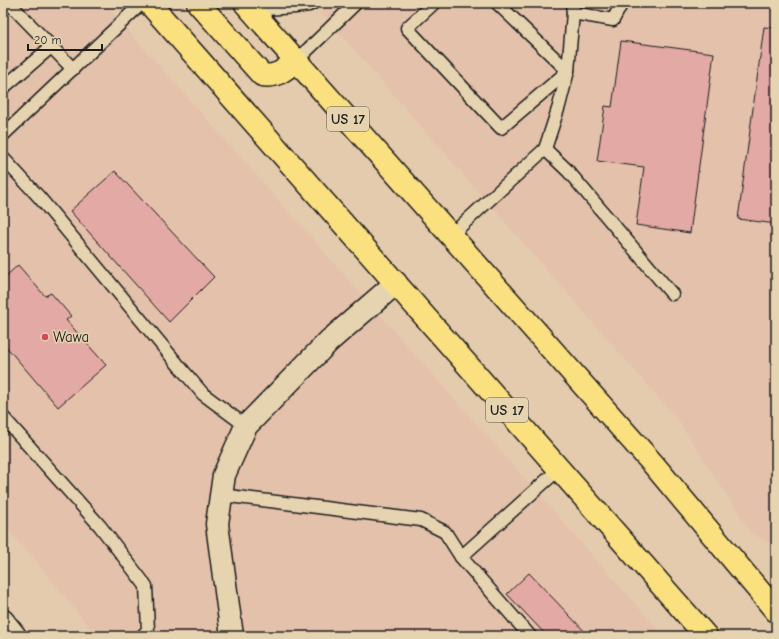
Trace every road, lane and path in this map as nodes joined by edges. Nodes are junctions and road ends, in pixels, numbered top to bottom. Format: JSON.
{"nodes":[{"id":1,"x":9,"y":3,"type":"edge"},
{"id":2,"x":149,"y":3,"type":"edge"},
{"id":3,"x":198,"y":3,"type":"edge"},
{"id":4,"x":313,"y":3,"type":"edge"},
{"id":5,"x":356,"y":3,"type":"edge"},
{"id":6,"x":434,"y":3,"type":"edge"},
{"id":7,"x":497,"y":3,"type":"edge"},
{"id":8,"x":622,"y":3,"type":"edge"},
{"id":9,"x":248,"y":6,"type":"edge"},
{"id":10,"x":573,"y":8,"type":"edge"},
{"id":11,"x":51,"y":47,"type":"junction"},
{"id":12,"x":296,"y":61,"type":"junction"},
{"id":13,"x":73,"y":69,"type":"junction"},
{"id":14,"x":568,"y":71,"type":"junction"},
{"id":15,"x":3,"y":88,"type":"edge"},
{"id":16,"x":3,"y":135,"type":"edge"},
{"id":17,"x":545,"y":149,"type":"junction"},
{"id":18,"x":3,"y":158,"type":"edge"},
{"id":19,"x":450,"y":235,"type":"junction"},
{"id":20,"x":396,"y":283,"type":"junction"},
{"id":21,"x":672,"y":294,"type":"dead end"},
{"id":22,"x":3,"y":417,"type":"edge"},
{"id":23,"x":246,"y":426,"type":"junction"},
{"id":24,"x":559,"y":469,"type":"junction"},
{"id":25,"x":221,"y":495,"type":"junction"},
{"id":26,"x":461,"y":557,"type":"junction"},
{"id":27,"x":776,"y":611,"type":"edge"},
{"id":28,"x":3,"y":622,"type":"edge"},
{"id":29,"x":15,"y":636,"type":"edge"},
{"id":30,"x":142,"y":636,"type":"edge"},
{"id":31,"x":232,"y":636,"type":"edge"},
{"id":32,"x":530,"y":636,"type":"edge"},
{"id":33,"x":706,"y":636,"type":"edge"}],
"edges":[{"from":1,"to":11,"type":"lane"},
{"from":2,"to":13,"type":"lane"},
{"from":2,"to":20,"type":"main road","number":"US 17"},
{"from":3,"to":12,"type":"main road"},
{"from":4,"to":9,"type":"lane"},
{"from":5,"to":12,"type":"lane"},
{"from":6,"to":14,"type":"lane"},
{"from":7,"to":14,"type":"lane"},
{"from":8,"to":10,"type":"lane"},
{"from":9,"to":12,"type":"main road","number":"US 17"},
{"from":10,"to":14,"type":"lane"},
{"from":11,"to":13,"type":"lane"},
{"from":11,"to":15,"type":"lane"},
{"from":12,"to":19,"type":"main road","number":"US 17"},
{"from":13,"to":16,"type":"lane"},
{"from":14,"to":17,"type":"lane"},
{"from":17,"to":19,"type":"lane"},
{"from":17,"to":21,"type":"lane"},
{"from":18,"to":23,"type":"lane"},
{"from":19,"to":27,"type":"main road","number":"US 17"},
{"from":20,"to":23,"type":"street"},
{"from":20,"to":24,"type":"main road","number":"US 17"},
{"from":22,"to":30,"type":"lane"},
{"from":23,"to":25,"type":"street"},
{"from":24,"to":26,"type":"lane"},
{"from":24,"to":33,"type":"main road","number":"US 17"},
{"from":25,"to":26,"type":"lane"},
{"from":25,"to":31,"type":"street"},
{"from":26,"to":32,"type":"lane"},
{"from":28,"to":29,"type":"street"}]}
